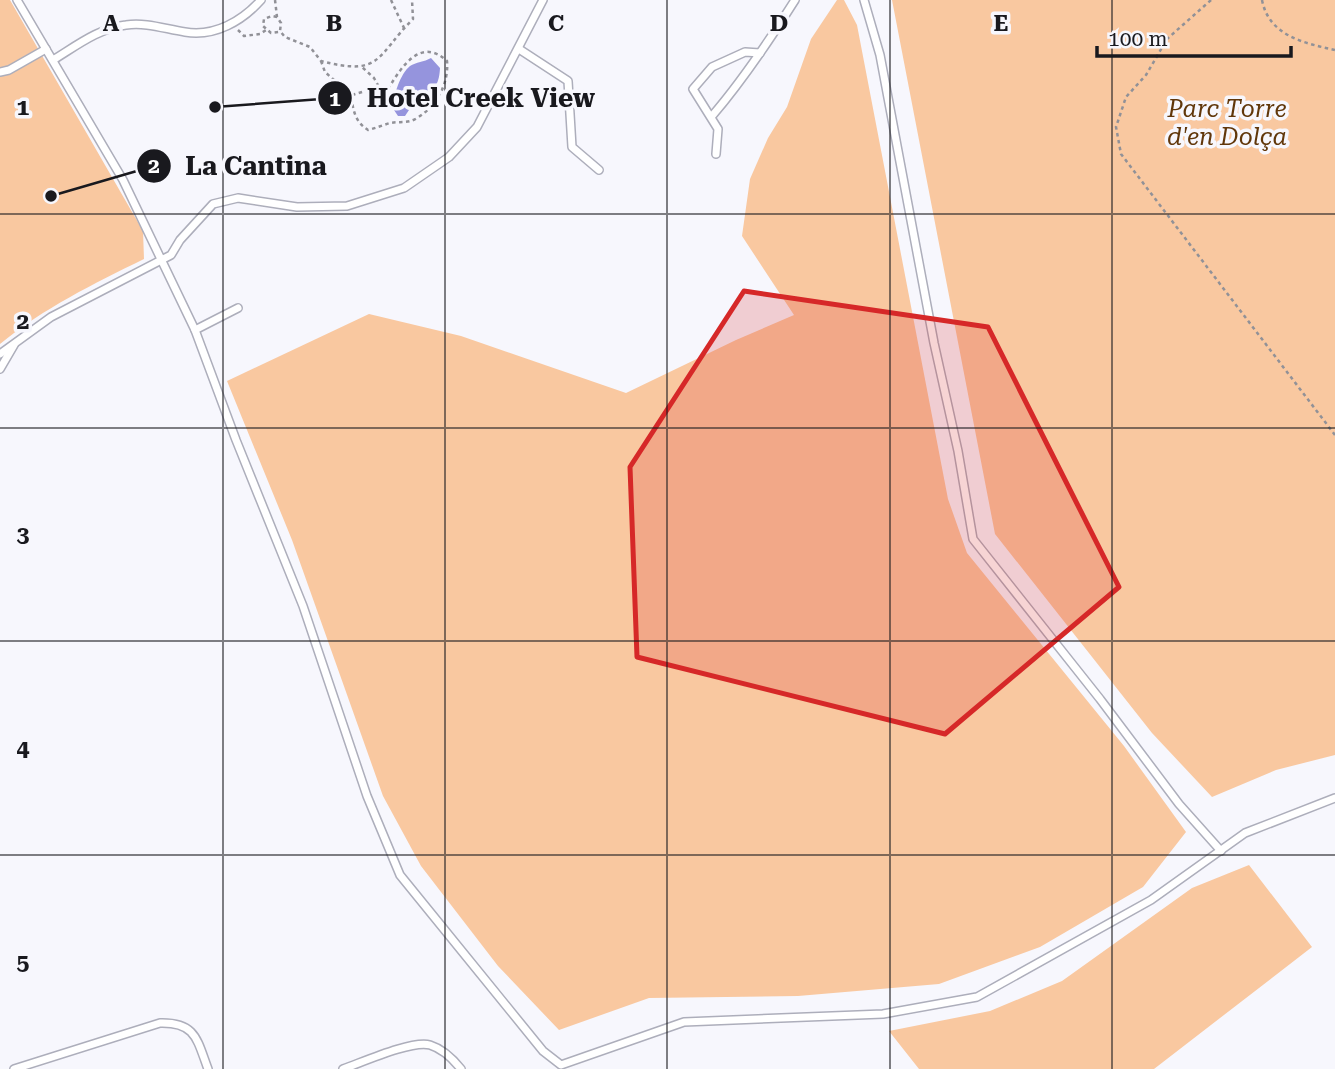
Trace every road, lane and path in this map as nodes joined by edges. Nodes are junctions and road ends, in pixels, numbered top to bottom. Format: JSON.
{"nodes":[{"id":1,"x":17,"y":0,"type":"edge"},
{"id":2,"x":261,"y":0,"type":"edge"},
{"id":3,"x":275,"y":0,"type":"edge"},
{"id":4,"x":391,"y":0,"type":"edge"},
{"id":5,"x":412,"y":0,"type":"edge"},
{"id":6,"x":543,"y":0,"type":"edge"},
{"id":7,"x":794,"y":0,"type":"edge"},
{"id":8,"x":864,"y":0,"type":"edge"},
{"id":9,"x":1211,"y":0,"type":"edge"},
{"id":10,"x":1262,"y":0,"type":"edge"},
{"id":11,"x":277,"y":17,"type":"junction"},
{"id":12,"x":233,"y":24,"type":"junction"},
{"id":13,"x":404,"y":28,"type":"junction"},
{"id":14,"x":266,"y":30,"type":"junction"},
{"id":15,"x":280,"y":31,"type":"junction"},
{"id":16,"x":519,"y":48,"type":"junction"},
{"id":17,"x":46,"y":49,"type":"junction"},
{"id":18,"x":1335,"y":50,"type":"edge"},
{"id":19,"x":760,"y":53,"type":"junction"},
{"id":20,"x":53,"y":60,"type":"junction"},
{"id":21,"x":321,"y":61,"type":"junction"},
{"id":22,"x":362,"y":67,"type":"junction"},
{"id":23,"x":0,"y":72,"type":"edge"},
{"id":24,"x":379,"y":87,"type":"junction"},
{"id":25,"x":351,"y":95,"type":"junction"},
{"id":26,"x":712,"y":117,"type":"junction"},
{"id":27,"x":716,"y":154,"type":"dead end"},
{"id":28,"x":599,"y":170,"type":"dead end"},
{"id":29,"x":162,"y":261,"type":"junction"},
{"id":30,"x":238,"y":308,"type":"dead end"},
{"id":31,"x":195,"y":330,"type":"junction"},
{"id":32,"x":16,"y":341,"type":"junction"},
{"id":33,"x":0,"y":354,"type":"edge"},
{"id":34,"x":0,"y":369,"type":"edge"},
{"id":35,"x":1335,"y":435,"type":"edge"},
{"id":36,"x":1335,"y":798,"type":"edge"},
{"id":37,"x":1221,"y":850,"type":"junction"},
{"id":38,"x":559,"y":1067,"type":"edge"},
{"id":39,"x":14,"y":1069,"type":"edge"},
{"id":40,"x":208,"y":1069,"type":"edge"},
{"id":41,"x":343,"y":1069,"type":"edge"},
{"id":42,"x":461,"y":1069,"type":"edge"}],
"edges":[{"from":1,"to":17,"type":"lane"},
{"from":2,"to":12,"type":"lane"},
{"from":3,"to":11,"type":"path"},
{"from":4,"to":13,"type":"path"},
{"from":5,"to":13,"type":"path"},
{"from":6,"to":16,"type":"lane"},
{"from":7,"to":19,"type":"lane"},
{"from":8,"to":37,"type":"lane"},
{"from":9,"to":35,"type":"path"},
{"from":10,"to":18,"type":"path"},
{"from":11,"to":14,"type":"path"},
{"from":11,"to":15,"type":"path"},
{"from":12,"to":14,"type":"path"},
{"from":12,"to":20,"type":"lane"},
{"from":13,"to":22,"type":"path"},
{"from":14,"to":15,"type":"path"},
{"from":15,"to":21,"type":"path"},
{"from":16,"to":28,"type":"lane"},
{"from":16,"to":29,"type":"lane"},
{"from":17,"to":20,"type":"lane"},
{"from":17,"to":23,"type":"lane"},
{"from":19,"to":26,"type":"lane"},
{"from":19,"to":26,"type":"lane"},
{"from":20,"to":29,"type":"lane"},
{"from":21,"to":22,"type":"path"},
{"from":21,"to":25,"type":"path"},
{"from":22,"to":24,"type":"path"},
{"from":24,"to":25,"type":"path"},
{"from":24,"to":25,"type":"path"},
{"from":26,"to":27,"type":"lane"},
{"from":29,"to":31,"type":"lane"},
{"from":29,"to":32,"type":"lane"},
{"from":30,"to":31,"type":"lane"},
{"from":31,"to":38,"type":"lane"},
{"from":32,"to":33,"type":"lane"},
{"from":32,"to":34,"type":"lane"},
{"from":36,"to":37,"type":"lane"},
{"from":37,"to":38,"type":"lane"},
{"from":39,"to":40,"type":"lane"},
{"from":41,"to":42,"type":"lane"}]}
